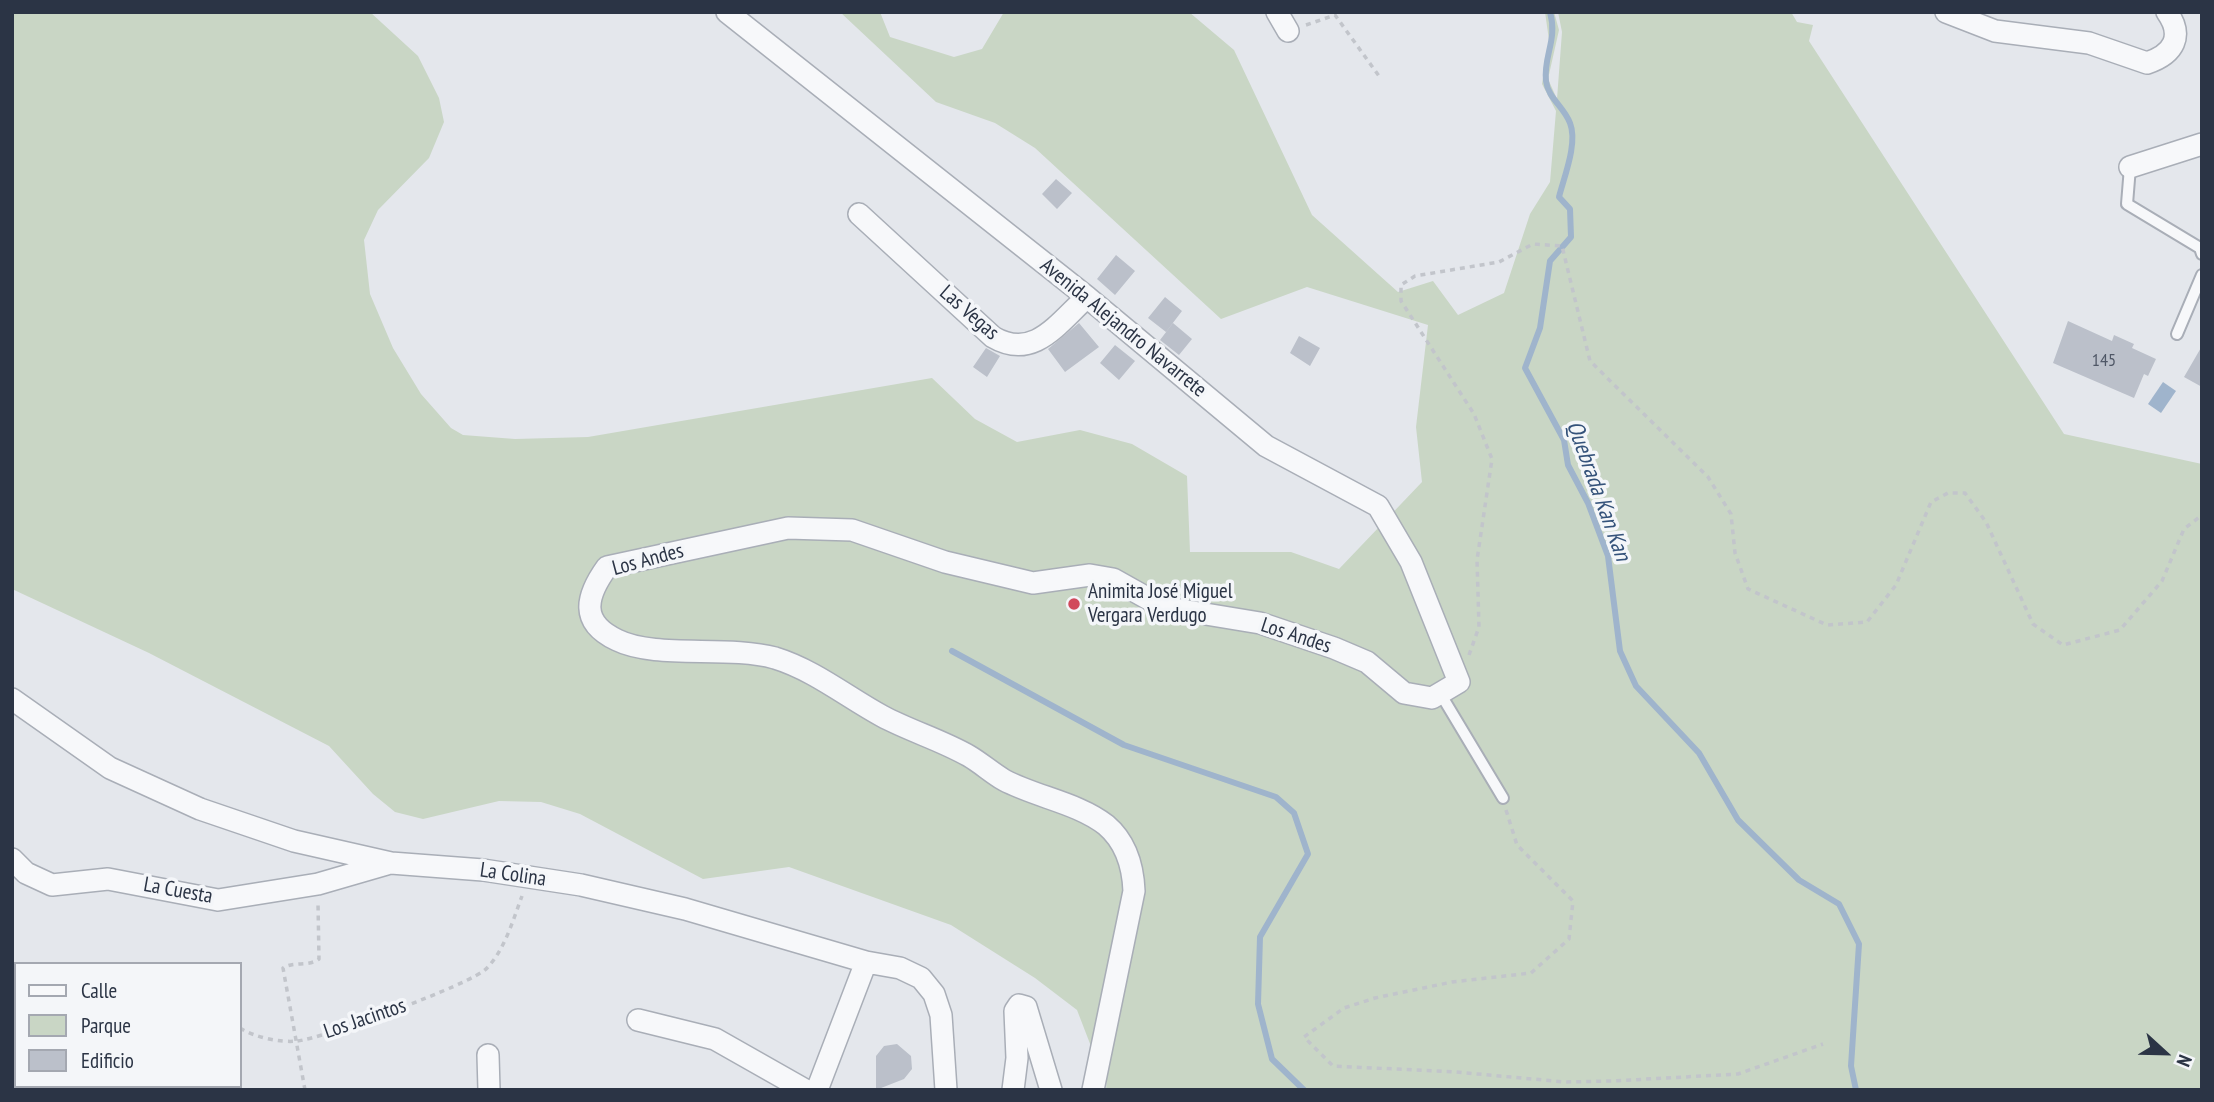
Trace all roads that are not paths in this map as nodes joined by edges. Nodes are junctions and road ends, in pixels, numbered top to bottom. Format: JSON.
{"nodes":[{"id":1,"x":727,"y":12,"type":"edge"},
{"id":2,"x":1277,"y":12,"type":"edge"},
{"id":3,"x":1946,"y":12,"type":"edge"},
{"id":4,"x":2167,"y":12,"type":"edge"},
{"id":5,"x":1288,"y":31,"type":"road end"},
{"id":6,"x":2202,"y":144,"type":"edge"},
{"id":7,"x":2130,"y":167,"type":"joint"},
{"id":8,"x":859,"y":214,"type":"dead end"},
{"id":9,"x":2202,"y":254,"type":"edge"},
{"id":10,"x":2202,"y":275,"type":"edge"},
{"id":11,"x":1087,"y":298,"type":"junction"},
{"id":12,"x":2177,"y":334,"type":"dead end"},
{"id":13,"x":1459,"y":682,"type":"joint"},
{"id":14,"x":1440,"y":693,"type":"junction"},
{"id":15,"x":12,"y":699,"type":"edge"},
{"id":16,"x":1503,"y":798,"type":"road end"},
{"id":17,"x":12,"y":859,"type":"edge"},
{"id":18,"x":391,"y":863,"type":"junction"},
{"id":19,"x":866,"y":962,"type":"junction"},
{"id":20,"x":638,"y":1020,"type":"dead end"},
{"id":21,"x":488,"y":1055,"type":"dead end"},
{"id":22,"x":489,"y":1090,"type":"edge"},
{"id":23,"x":805,"y":1090,"type":"edge"},
{"id":24,"x":817,"y":1090,"type":"edge"},
{"id":25,"x":946,"y":1090,"type":"edge"},
{"id":26,"x":1013,"y":1090,"type":"edge"},
{"id":27,"x":1051,"y":1090,"type":"edge"},
{"id":28,"x":1093,"y":1090,"type":"edge"}],
"edges":[{"from":1,"to":11,"type":"street","name":"Avenida Alejandro Navarrete"},
{"from":2,"to":5,"type":"street"},
{"from":3,"to":4,"type":"street"},
{"from":6,"to":7,"type":"street"},
{"from":7,"to":9,"type":"lane"},
{"from":8,"to":11,"type":"street","name":"Las Vegas"},
{"from":10,"to":12,"type":"lane"},
{"from":11,"to":13,"type":"street","name":"Avenida Alejandro Navarrete"},
{"from":13,"to":14,"type":"street","name":"Los Andes"},
{"from":14,"to":16,"type":"lane"},
{"from":14,"to":28,"type":"street","name":"Los Andes"},
{"from":15,"to":18,"type":"street","name":"La Colina"},
{"from":17,"to":18,"type":"street","name":"La Cuesta"},
{"from":18,"to":19,"type":"street","name":"La Colina"},
{"from":19,"to":24,"type":"street"},
{"from":19,"to":25,"type":"street","name":"La Colina"},
{"from":20,"to":23,"type":"street"},
{"from":21,"to":22,"type":"street"},
{"from":26,"to":27,"type":"street"}]}
